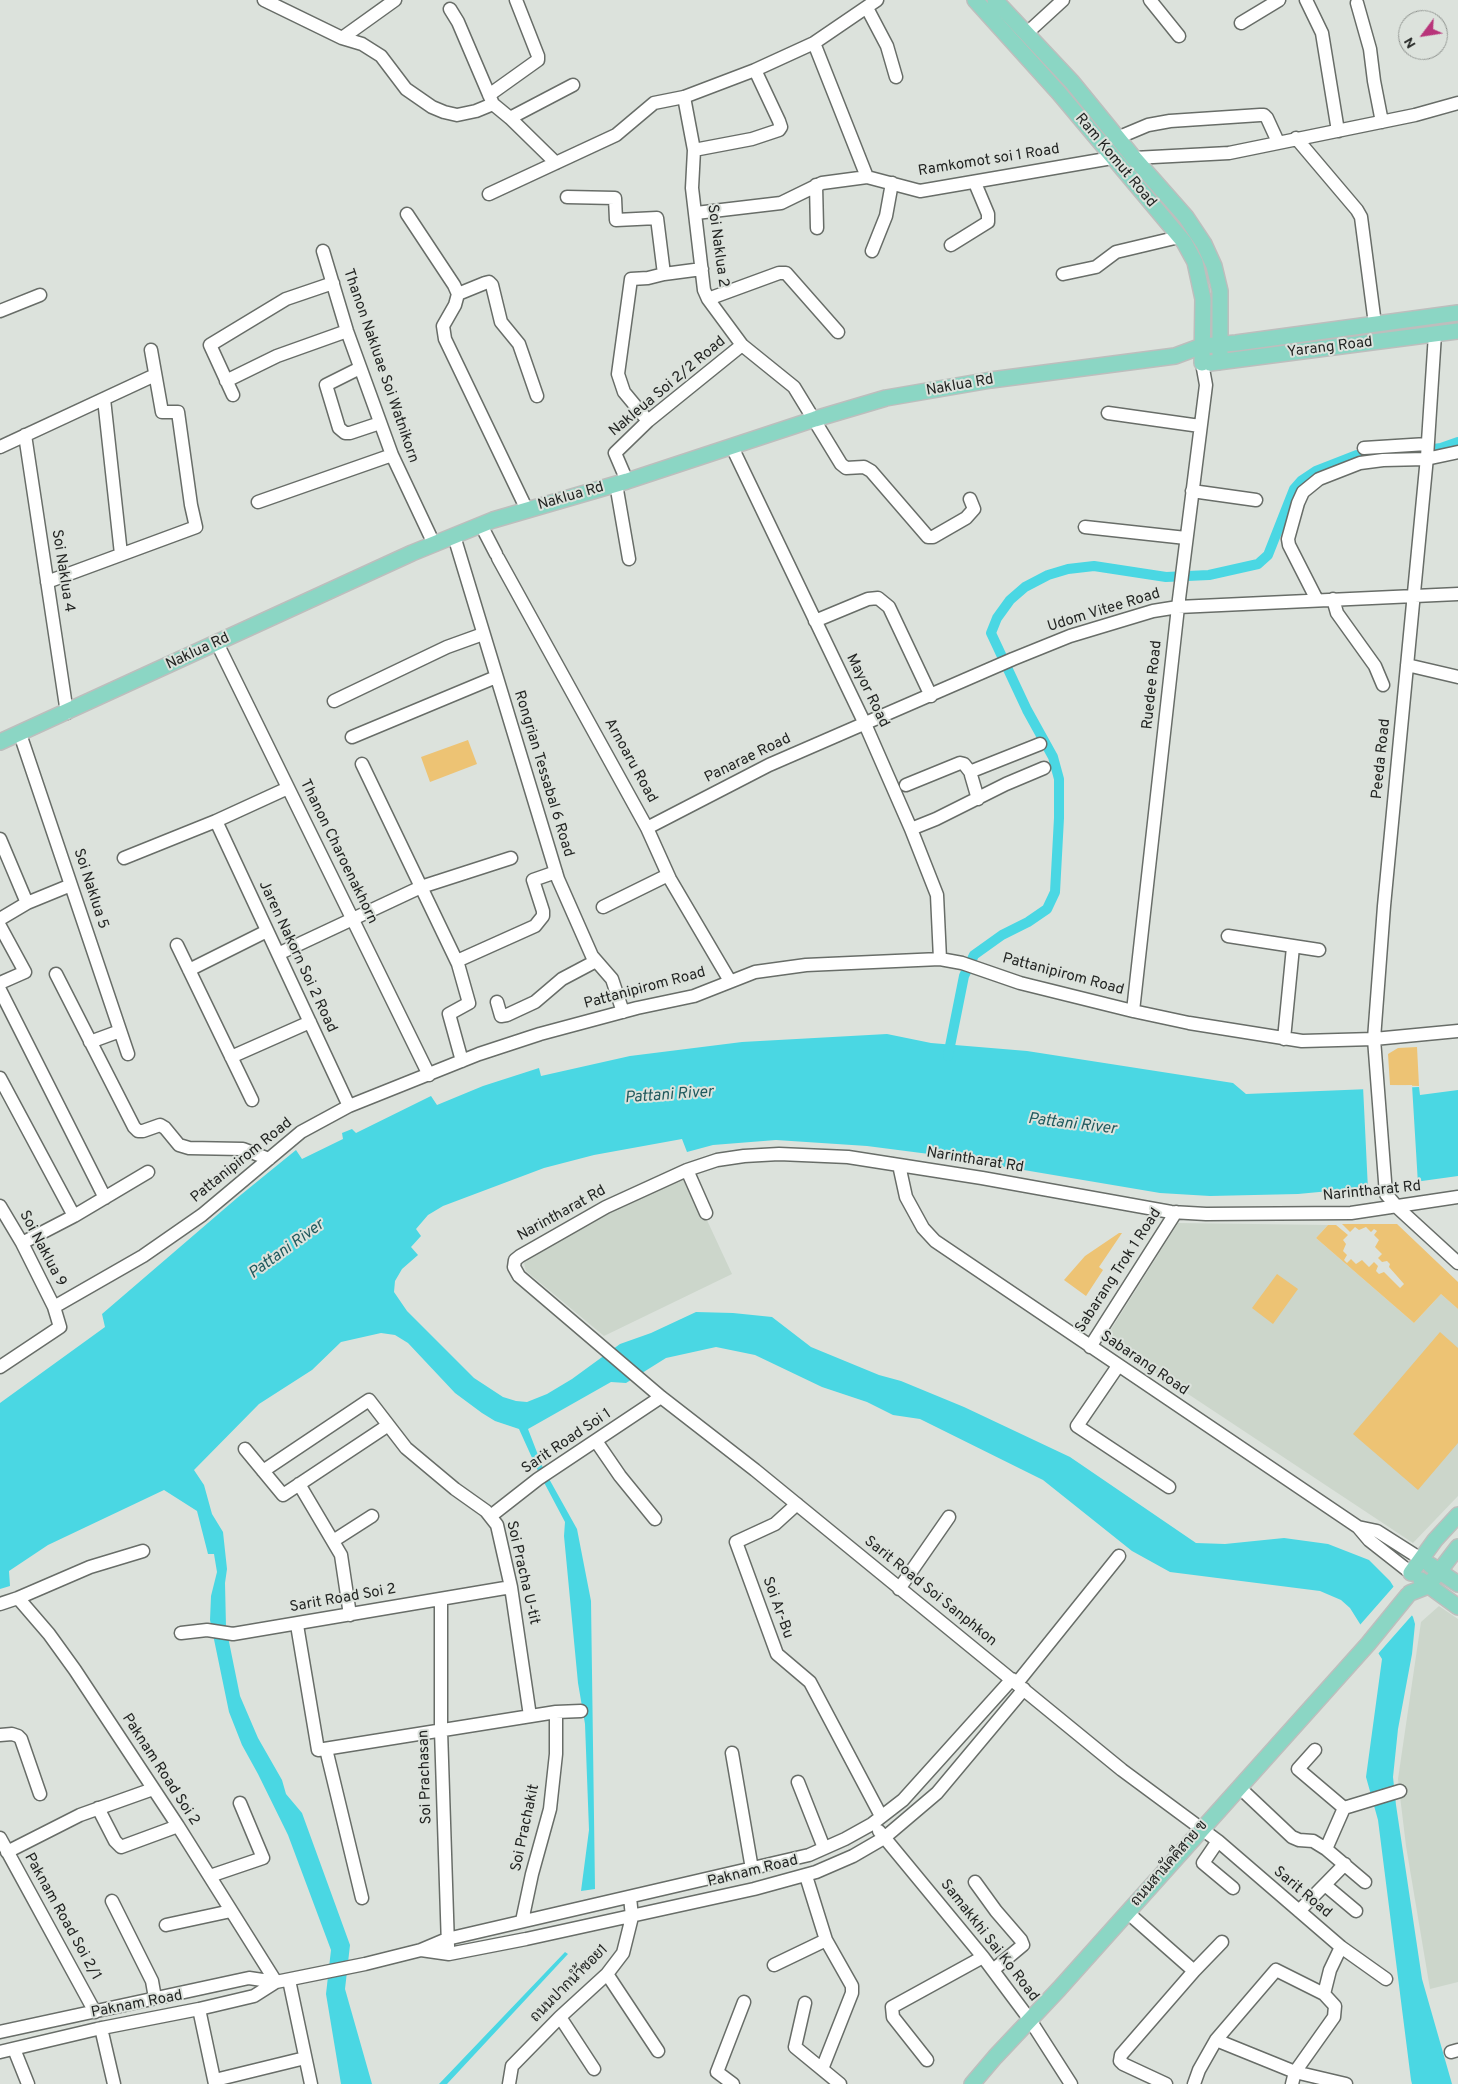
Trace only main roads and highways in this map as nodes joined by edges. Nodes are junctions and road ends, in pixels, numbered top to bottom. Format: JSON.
{"nodes":[{"id":1,"x":975,"y":0,"type":"edge"},
{"id":2,"x":995,"y":0,"type":"edge"},
{"id":3,"x":1458,"y":313,"type":"edge"},
{"id":4,"x":1458,"y":331,"type":"edge"},
{"id":5,"x":1220,"y":345,"type":"junction"},
{"id":6,"x":1202,"y":346,"type":"junction"},
{"id":7,"x":1175,"y":356,"type":"junction"},
{"id":8,"x":1220,"y":362,"type":"junction"},
{"id":9,"x":1202,"y":363,"type":"junction"},
{"id":10,"x":0,"y":742,"type":"edge"},
{"id":11,"x":1458,"y":1515,"type":"edge"},
{"id":12,"x":1458,"y":1547,"type":"edge"},
{"id":13,"x":1421,"y":1558,"type":"junction"},
{"id":14,"x":1438,"y":1571,"type":"junction"},
{"id":15,"x":1411,"y":1574,"type":"junction"},
{"id":16,"x":1458,"y":1584,"type":"edge"},
{"id":17,"x":1428,"y":1586,"type":"junction"},
{"id":18,"x":1409,"y":1594,"type":"junction"},
{"id":19,"x":1458,"y":1607,"type":"edge"},
{"id":20,"x":972,"y":2084,"type":"edge"}],
"edges":[{"from":1,"to":6,"type":"main road","name":"Ram Komut Road"},
{"from":2,"to":5,"type":"main road","name":"Ram Komut Road"},
{"from":3,"to":5,"type":"main road","name":"Yarang Road"},
{"from":4,"to":8,"type":"main road","name":"Yarang Road"},
{"from":5,"to":6,"type":"main road","name":"Yarang Road"},
{"from":5,"to":8,"type":"main road","name":"Ram Komut Road"},
{"from":6,"to":7,"type":"main road","name":"Naklua Rd"},
{"from":6,"to":9,"type":"main road","name":"Ram Komut Road"},
{"from":7,"to":9,"type":"main road","name":"Naklua Rd"},
{"from":7,"to":10,"type":"main road","name":"Naklua Rd"},
{"from":8,"to":9,"type":"main road","name":"Yarang Road"},
{"from":11,"to":13,"type":"main road"},
{"from":12,"to":14,"type":"main road"},
{"from":13,"to":14,"type":"main road"},
{"from":13,"to":15,"type":"main road"},
{"from":14,"to":16,"type":"main road"},
{"from":14,"to":17,"type":"main road"},
{"from":15,"to":17,"type":"main road"},
{"from":15,"to":18,"type":"main road"},
{"from":17,"to":18,"type":"main road"},
{"from":17,"to":19,"type":"main road"},
{"from":18,"to":20,"type":"main road","name":"ถนนสามัคคีสาย ข"}]}
